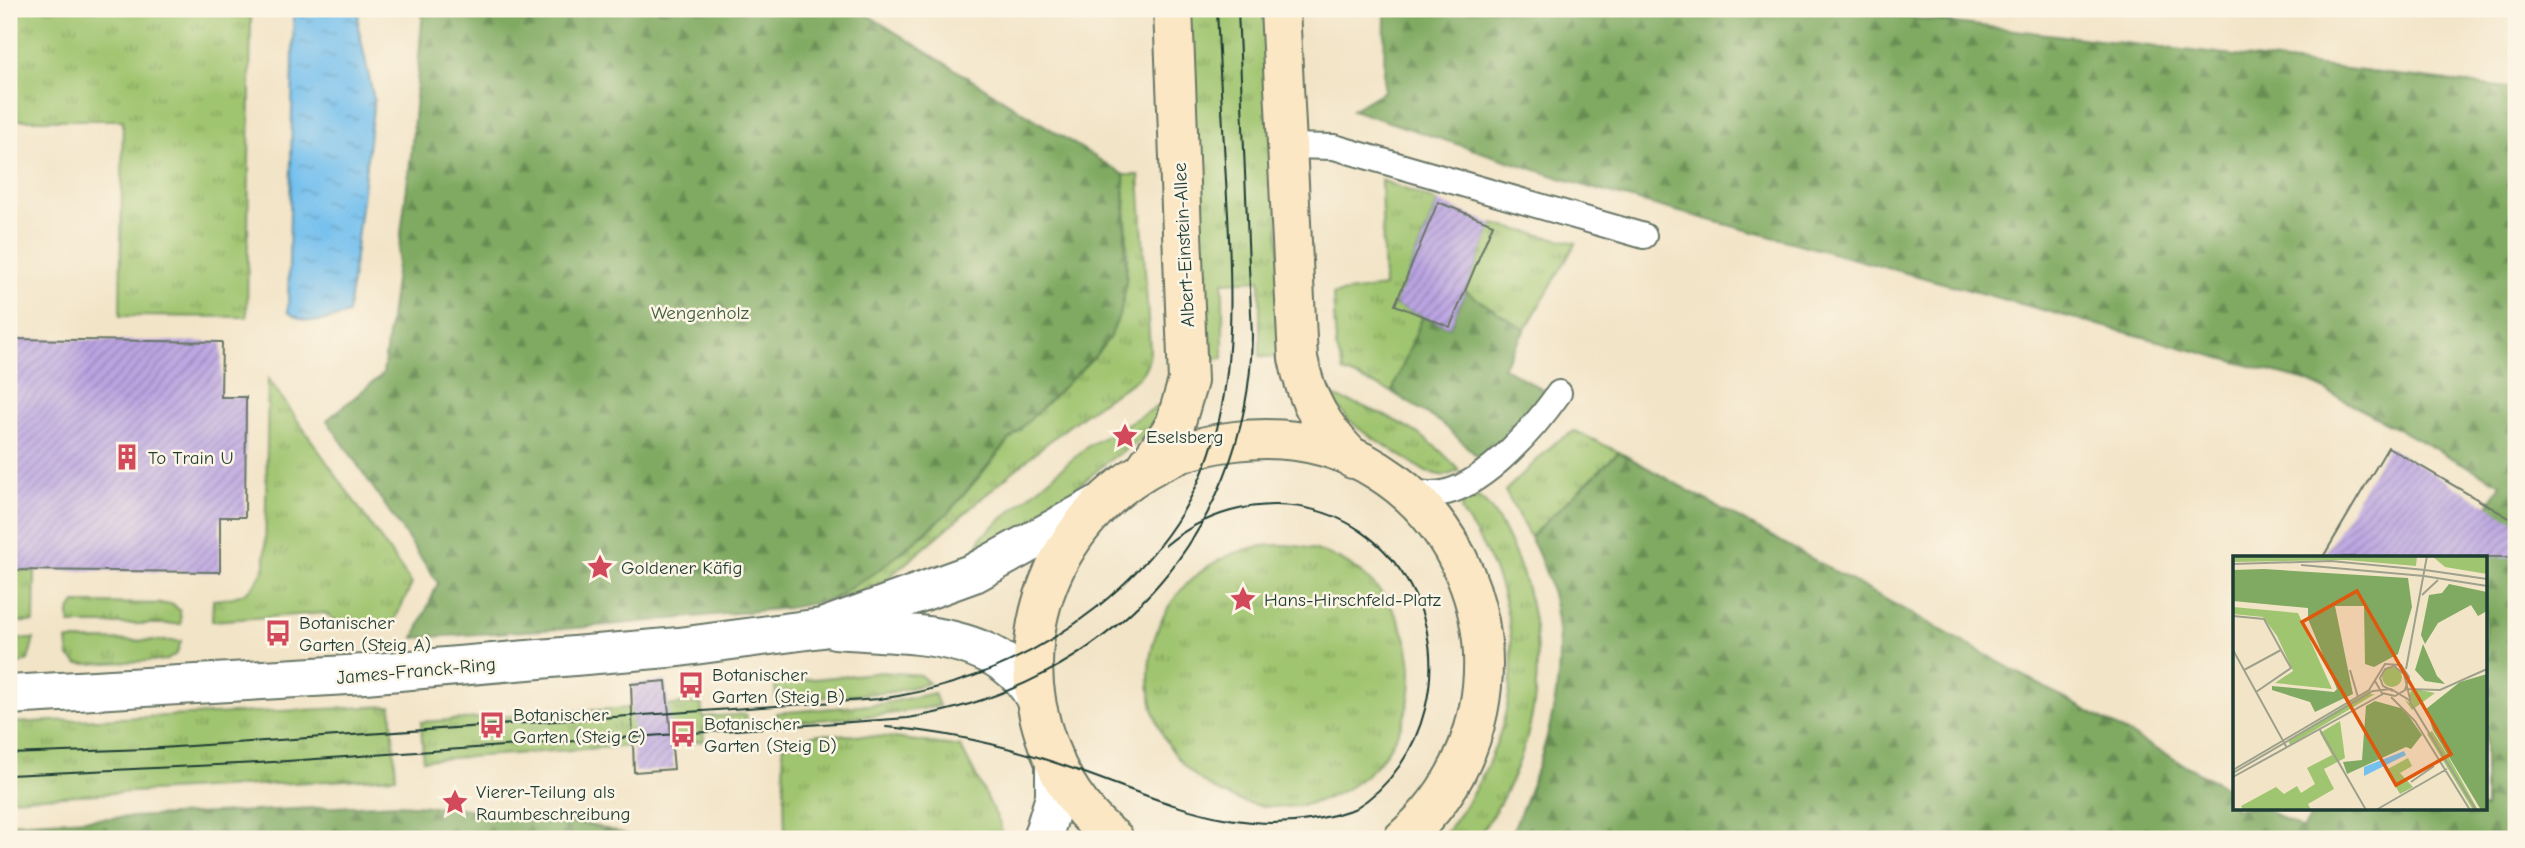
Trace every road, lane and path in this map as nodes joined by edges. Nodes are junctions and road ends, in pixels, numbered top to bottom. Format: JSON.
{"nodes":[{"id":1,"x":1172,"y":9,"type":"edge"},
{"id":2,"x":1280,"y":9,"type":"edge"},
{"id":3,"x":1287,"y":146,"type":"junction"},
{"id":4,"x":1644,"y":236,"type":"dead end"},
{"id":5,"x":1559,"y":393,"type":"dead end"},
{"id":6,"x":1353,"y":459,"type":"junction"},
{"id":7,"x":1143,"y":470,"type":"junction"},
{"id":8,"x":1403,"y":490,"type":"junction"},
{"id":9,"x":1100,"y":504,"type":"junction"},
{"id":10,"x":822,"y":628,"type":"junction"},
{"id":11,"x":9,"y":695,"type":"edge"},
{"id":12,"x":1035,"y":698,"type":"junction"},
{"id":13,"x":1055,"y":762,"type":"junction"},
{"id":14,"x":1411,"y":835,"type":"edge"},
{"id":15,"x":1042,"y":839,"type":"edge"},
{"id":16,"x":1114,"y":839,"type":"edge"}],
"edges":[{"from":1,"to":7,"type":"street","name":"Albert-Einstein-Allee"},
{"from":2,"to":3,"type":"street"},
{"from":3,"to":4,"type":"lane"},
{"from":3,"to":6,"type":"street"},
{"from":5,"to":8,"type":"lane"},
{"from":6,"to":7,"type":"street"},
{"from":6,"to":8,"type":"street"},
{"from":7,"to":9,"type":"street"},
{"from":8,"to":14,"type":"street"},
{"from":9,"to":10,"type":"street","name":"James-Franck-Ring"},
{"from":9,"to":12,"type":"street"},
{"from":10,"to":11,"type":"street","name":"James-Franck-Ring"},
{"from":10,"to":12,"type":"street","name":"James-Franck-Ring"},
{"from":12,"to":13,"type":"street"},
{"from":13,"to":15,"type":"street"},
{"from":13,"to":16,"type":"street"}]}
